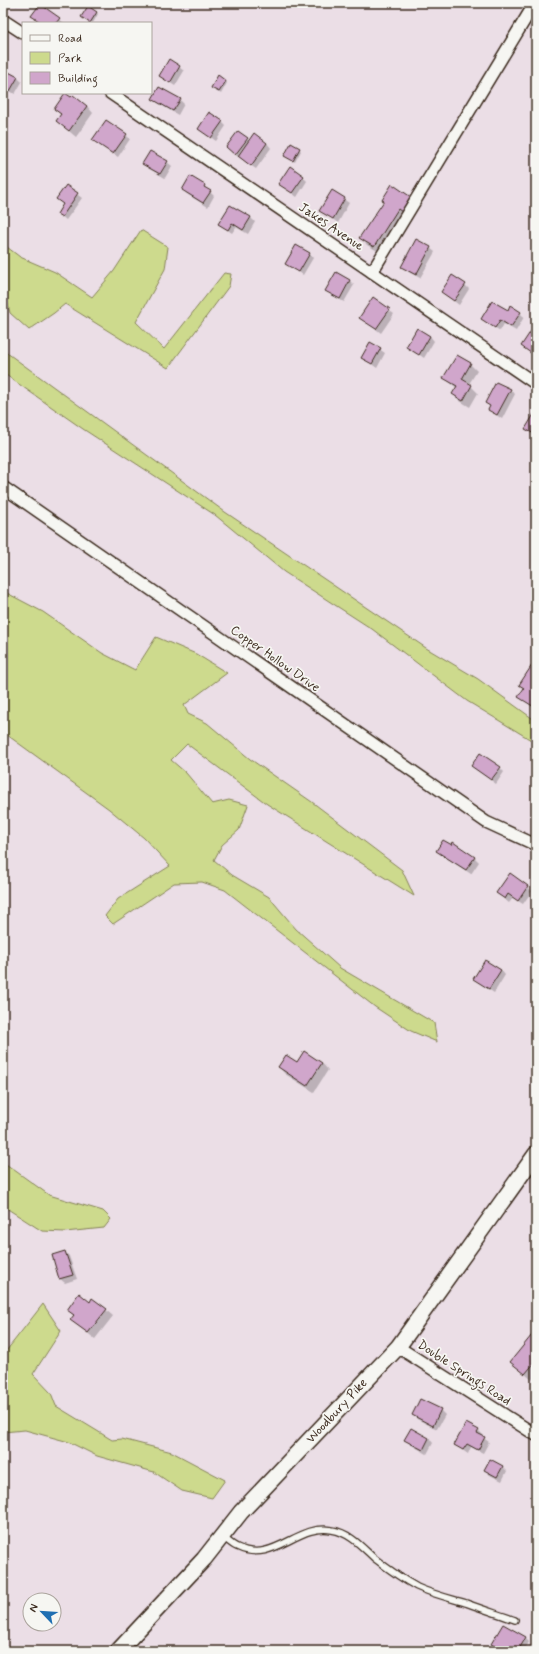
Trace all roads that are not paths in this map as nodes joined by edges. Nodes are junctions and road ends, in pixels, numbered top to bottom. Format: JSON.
{"nodes":[{"id":1,"x":535,"y":3,"type":"edge"},
{"id":2,"x":3,"y":20,"type":"edge"},
{"id":3,"x":22,"y":32,"type":"edge"},
{"id":4,"x":111,"y":94,"type":"edge"},
{"id":5,"x":372,"y":272,"type":"junction"},
{"id":6,"x":536,"y":384,"type":"edge"},
{"id":7,"x":3,"y":487,"type":"edge"},
{"id":8,"x":536,"y":845,"type":"edge"},
{"id":9,"x":536,"y":1154,"type":"edge"},
{"id":10,"x":398,"y":1347,"type":"junction"},
{"id":11,"x":536,"y":1435,"type":"edge"},
{"id":12,"x":222,"y":1536,"type":"junction"},
{"id":13,"x":515,"y":1620,"type":"dead end"},
{"id":14,"x":118,"y":1651,"type":"edge"}],
"edges":[{"from":1,"to":5,"type":"street"},
{"from":2,"to":3,"type":"street"},
{"from":4,"to":5,"type":"street","name":"Jakes Avenue"},
{"from":5,"to":6,"type":"street","name":"Jakes Avenue"},
{"from":7,"to":8,"type":"street","name":"Copper Hollow Drive"},
{"from":9,"to":10,"type":"street","name":"Woodbury Pike"},
{"from":10,"to":11,"type":"street","name":"Double Springs Road"},
{"from":10,"to":12,"type":"street","name":"Woodbury Pike"},
{"from":12,"to":13,"type":"lane"},
{"from":12,"to":14,"type":"street","name":"Woodbury Pike"}]}
